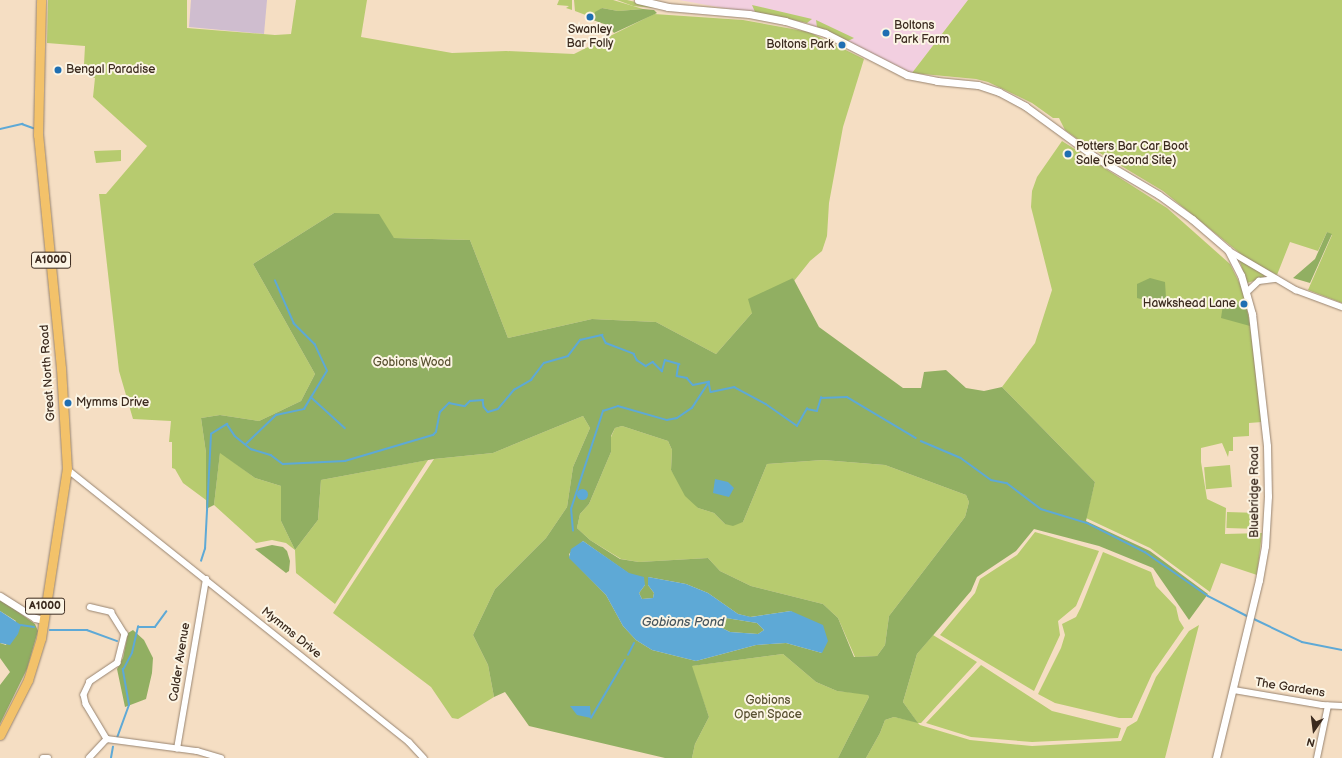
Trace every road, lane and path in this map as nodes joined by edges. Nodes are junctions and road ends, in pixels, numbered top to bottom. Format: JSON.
{"nodes":[{"id":1,"x":41,"y":0,"type":"edge"},
{"id":2,"x":638,"y":0,"type":"edge"},
{"id":3,"x":1228,"y":250,"type":"junction"},
{"id":4,"x":1276,"y":279,"type":"junction"},
{"id":5,"x":1247,"y":292,"type":"junction"},
{"id":6,"x":1342,"y":307,"type":"edge"},
{"id":7,"x":67,"y":469,"type":"junction"},
{"id":8,"x":206,"y":579,"type":"junction"},
{"id":9,"x":0,"y":596,"type":"edge"},
{"id":10,"x":90,"y":607,"type":"dead end"},
{"id":11,"x":44,"y":620,"type":"junction"},
{"id":12,"x":1234,"y":690,"type":"junction"},
{"id":13,"x":1328,"y":706,"type":"junction"},
{"id":14,"x":1342,"y":706,"type":"edge"},
{"id":15,"x":0,"y":735,"type":"edge"},
{"id":16,"x":107,"y":739,"type":"junction"},
{"id":17,"x":177,"y":748,"type":"junction"},
{"id":18,"x":43,"y":758,"type":"edge"},
{"id":19,"x":48,"y":758,"type":"edge"},
{"id":20,"x":89,"y":758,"type":"edge"},
{"id":21,"x":221,"y":758,"type":"edge"},
{"id":22,"x":424,"y":758,"type":"edge"},
{"id":23,"x":1216,"y":758,"type":"edge"},
{"id":24,"x":1317,"y":758,"type":"edge"}],
"edges":[{"from":1,"to":7,"type":"main road","name":"Great North Road","number":"A1000"},
{"from":2,"to":3,"type":"street"},
{"from":3,"to":4,"type":"street"},
{"from":3,"to":5,"type":"street","name":"Bluebridge Road"},
{"from":4,"to":5,"type":"street"},
{"from":4,"to":6,"type":"street"},
{"from":5,"to":12,"type":"street","name":"Bluebridge Road"},
{"from":7,"to":8,"type":"street","name":"Mymms Drive"},
{"from":7,"to":11,"type":"main road","name":"Great North Road","number":"A1000"},
{"from":8,"to":17,"type":"street","name":"Calder Avenue"},
{"from":8,"to":22,"type":"street","name":"Mymms Drive"},
{"from":9,"to":11,"type":"street"},
{"from":10,"to":16,"type":"street"},
{"from":11,"to":15,"type":"main road","name":"Great North Road","number":"A1000"},
{"from":12,"to":13,"type":"street","name":"The Gardens"},
{"from":12,"to":23,"type":"street","name":"Bluebridge Road"},
{"from":13,"to":14,"type":"street","name":"The Gardens"},
{"from":13,"to":24,"type":"street"},
{"from":16,"to":17,"type":"street"},
{"from":16,"to":20,"type":"street"},
{"from":17,"to":21,"type":"street"},
{"from":18,"to":19,"type":"street"}]}
